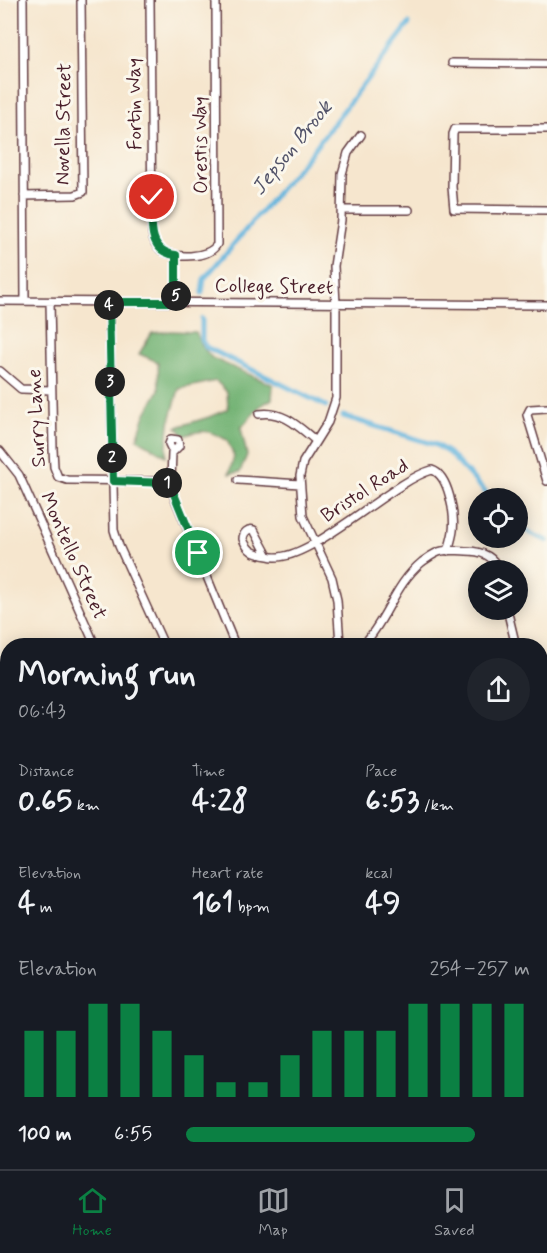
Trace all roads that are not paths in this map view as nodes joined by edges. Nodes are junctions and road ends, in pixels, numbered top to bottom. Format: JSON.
{"nodes":[{"id":1,"x":23,"y":0,"type":"edge"},
{"id":2,"x":81,"y":0,"type":"edge"},
{"id":3,"x":150,"y":0,"type":"edge"},
{"id":4,"x":216,"y":0,"type":"edge"},
{"id":5,"x":452,"y":63,"type":"dead end"},
{"id":6,"x":547,"y":64,"type":"edge"},
{"id":7,"x":547,"y":129,"type":"edge"},
{"id":8,"x":361,"y":135,"type":"dead end"},
{"id":9,"x":24,"y":196,"type":"junction"},
{"id":10,"x":342,"y":210,"type":"junction"},
{"id":11,"x":409,"y":210,"type":"dead end"},
{"id":12,"x":547,"y":210,"type":"edge"},
{"id":13,"x":176,"y":255,"type":"junction"},
{"id":14,"x":0,"y":301,"type":"edge"},
{"id":15,"x":25,"y":302,"type":"junction"},
{"id":16,"x":50,"y":302,"type":"junction"},
{"id":17,"x":109,"y":302,"type":"junction"},
{"id":18,"x":176,"y":302,"type":"junction"},
{"id":19,"x":336,"y":304,"type":"junction"},
{"id":20,"x":547,"y":305,"type":"edge"},
{"id":21,"x":0,"y":371,"type":"edge"},
{"id":22,"x":51,"y":390,"type":"junction"},
{"id":23,"x":547,"y":408,"type":"edge"},
{"id":24,"x":259,"y":414,"type":"dead end"},
{"id":25,"x":316,"y":441,"type":"junction"},
{"id":26,"x":171,"y":448,"type":"dead end"},
{"id":27,"x":0,"y":451,"type":"edge"},
{"id":28,"x":238,"y":480,"type":"dead end"},
{"id":29,"x":113,"y":481,"type":"junction"},
{"id":30,"x":547,"y":481,"type":"edge"},
{"id":31,"x":300,"y":483,"type":"junction"},
{"id":32,"x":169,"y":484,"type":"junction"},
{"id":33,"x":314,"y":543,"type":"junction"},
{"id":34,"x":448,"y":550,"type":"junction"},
{"id":35,"x":268,"y":556,"type":"dead end"},
{"id":36,"x":492,"y":560,"type":"edge"},
{"id":37,"x":510,"y":620,"type":"edge"},
{"id":38,"x":92,"y":638,"type":"edge"},
{"id":39,"x":161,"y":638,"type":"edge"},
{"id":40,"x":233,"y":638,"type":"edge"},
{"id":41,"x":340,"y":638,"type":"edge"},
{"id":42,"x":369,"y":638,"type":"edge"},
{"id":43,"x":514,"y":638,"type":"dead end"}],
"edges":[{"from":1,"to":9,"type":"street"},
{"from":2,"to":9,"type":"street","name":"Novella Street"},
{"from":3,"to":13,"type":"street","name":"Fortin Way"},
{"from":4,"to":13,"type":"street","name":"Orestis Way"},
{"from":5,"to":6,"type":"street"},
{"from":7,"to":12,"type":"street"},
{"from":8,"to":10,"type":"street"},
{"from":9,"to":15,"type":"street"},
{"from":10,"to":11,"type":"street"},
{"from":10,"to":19,"type":"street"},
{"from":13,"to":18,"type":"street"},
{"from":14,"to":15,"type":"street","name":"College Street"},
{"from":15,"to":16,"type":"street","name":"College Street"},
{"from":16,"to":17,"type":"street","name":"College Street"},
{"from":16,"to":22,"type":"street","name":"Surry Lane"},
{"from":17,"to":18,"type":"street","name":"College Street"},
{"from":17,"to":29,"type":"street"},
{"from":18,"to":19,"type":"street","name":"College Street"},
{"from":19,"to":20,"type":"street","name":"College Street"},
{"from":19,"to":25,"type":"street"},
{"from":21,"to":22,"type":"street"},
{"from":22,"to":29,"type":"street","name":"Surry Lane"},
{"from":23,"to":30,"type":"street"},
{"from":24,"to":25,"type":"street"},
{"from":25,"to":31,"type":"street"},
{"from":26,"to":32,"type":"street"},
{"from":27,"to":38,"type":"street","name":"Montello Street"},
{"from":28,"to":31,"type":"street"},
{"from":29,"to":32,"type":"street"},
{"from":29,"to":39,"type":"street"},
{"from":31,"to":33,"type":"street"},
{"from":32,"to":40,"type":"street"},
{"from":33,"to":34,"type":"street","name":"Bristol Road"},
{"from":33,"to":35,"type":"street","name":"Bristol Road"},
{"from":33,"to":41,"type":"street"},
{"from":34,"to":36,"type":"street"},
{"from":34,"to":42,"type":"street"},
{"from":37,"to":43,"type":"street"}]}
